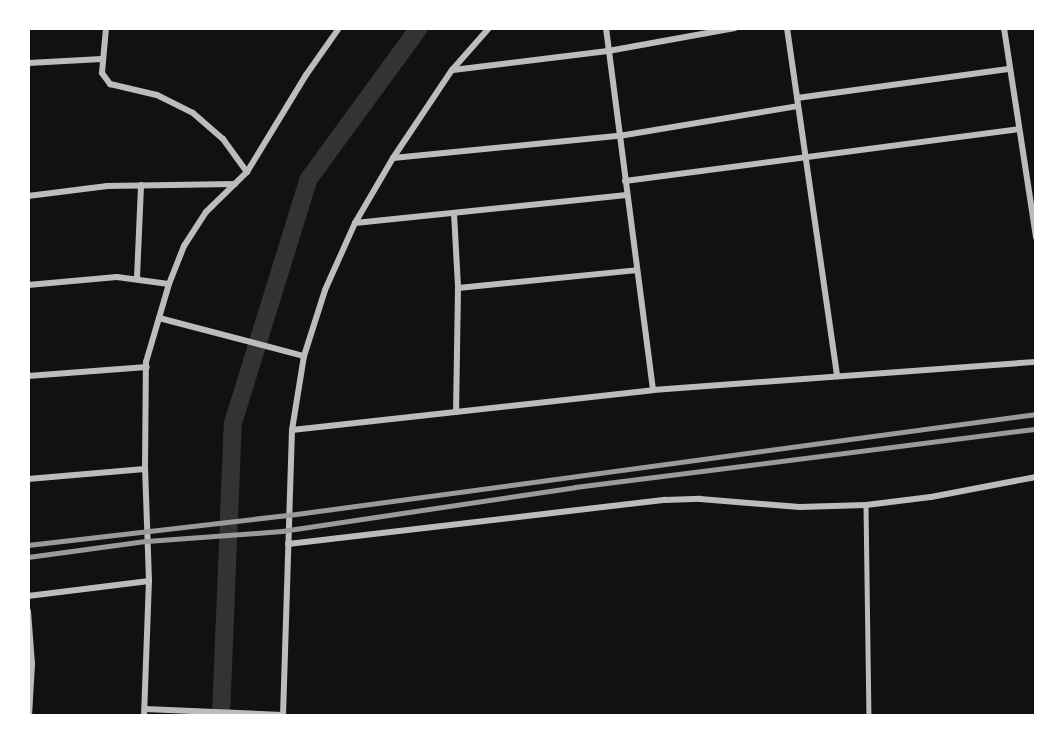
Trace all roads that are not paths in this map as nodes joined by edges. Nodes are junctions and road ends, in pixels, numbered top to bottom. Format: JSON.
{"nodes":[{"id":1,"x":106,"y":28,"type":"edge"},
{"id":2,"x":339,"y":28,"type":"edge"},
{"id":3,"x":489,"y":28,"type":"edge"},
{"id":4,"x":606,"y":28,"type":"edge"},
{"id":5,"x":735,"y":28,"type":"edge"},
{"id":6,"x":787,"y":28,"type":"edge"},
{"id":7,"x":1004,"y":28,"type":"edge"},
{"id":8,"x":608,"y":51,"type":"junction"},
{"id":9,"x":102,"y":59,"type":"junction"},
{"id":10,"x":28,"y":63,"type":"edge"},
{"id":11,"x":1010,"y":69,"type":"junction"},
{"id":12,"x":452,"y":70,"type":"junction"},
{"id":13,"x":797,"y":102,"type":"junction"},
{"id":14,"x":1019,"y":129,"type":"junction"},
{"id":15,"x":619,"y":136,"type":"junction"},
{"id":16,"x":805,"y":157,"type":"junction"},
{"id":17,"x":393,"y":158,"type":"junction"},
{"id":18,"x":247,"y":172,"type":"junction"},
{"id":19,"x":625,"y":181,"type":"junction"},
{"id":20,"x":235,"y":184,"type":"junction"},
{"id":21,"x":141,"y":185,"type":"junction"},
{"id":22,"x":627,"y":195,"type":"junction"},
{"id":23,"x":28,"y":196,"type":"edge"},
{"id":24,"x":454,"y":213,"type":"junction"},
{"id":25,"x":355,"y":223,"type":"junction"},
{"id":26,"x":1035,"y":238,"type":"edge"},
{"id":27,"x":637,"y":270,"type":"junction"},
{"id":28,"x":137,"y":278,"type":"junction"},
{"id":29,"x":170,"y":284,"type":"junction"},
{"id":30,"x":28,"y":285,"type":"edge"},
{"id":31,"x":458,"y":288,"type":"junction"},
{"id":32,"x":159,"y":318,"type":"junction"},
{"id":33,"x":304,"y":356,"type":"junction"},
{"id":34,"x":1035,"y":362,"type":"edge"},
{"id":35,"x":147,"y":367,"type":"junction"},
{"id":36,"x":28,"y":376,"type":"edge"},
{"id":37,"x":837,"y":376,"type":"junction"},
{"id":38,"x":653,"y":390,"type":"junction"},
{"id":39,"x":456,"y":412,"type":"junction"},
{"id":40,"x":292,"y":430,"type":"junction"},
{"id":41,"x":145,"y":469,"type":"junction"},
{"id":42,"x":1035,"y":477,"type":"edge"},
{"id":43,"x":28,"y":479,"type":"edge"},
{"id":44,"x":866,"y":505,"type":"junction"},
{"id":45,"x":288,"y":544,"type":"junction"},
{"id":46,"x":149,"y":581,"type":"junction"},
{"id":47,"x":28,"y":596,"type":"edge"},
{"id":48,"x":28,"y":610,"type":"edge"},
{"id":49,"x":145,"y":712,"type":"edge"},
{"id":50,"x":283,"y":715,"type":"edge"},
{"id":51,"x":29,"y":716,"type":"edge"},
{"id":52,"x":869,"y":716,"type":"edge"}],
"edges":[{"from":1,"to":9,"type":"street"},
{"from":2,"to":18,"type":"street"},
{"from":3,"to":12,"type":"street"},
{"from":4,"to":8,"type":"street"},
{"from":5,"to":8,"type":"street"},
{"from":6,"to":13,"type":"street"},
{"from":7,"to":11,"type":"street"},
{"from":8,"to":12,"type":"street"},
{"from":8,"to":15,"type":"street"},
{"from":9,"to":10,"type":"street"},
{"from":9,"to":18,"type":"street"},
{"from":11,"to":13,"type":"street"},
{"from":11,"to":14,"type":"street"},
{"from":12,"to":17,"type":"street"},
{"from":13,"to":15,"type":"street"},
{"from":13,"to":16,"type":"street"},
{"from":14,"to":16,"type":"street"},
{"from":14,"to":26,"type":"street"},
{"from":15,"to":17,"type":"street"},
{"from":15,"to":19,"type":"street"},
{"from":16,"to":19,"type":"street"},
{"from":16,"to":37,"type":"street"},
{"from":17,"to":25,"type":"street"},
{"from":18,"to":20,"type":"street"},
{"from":19,"to":22,"type":"street"},
{"from":20,"to":21,"type":"street"},
{"from":20,"to":29,"type":"street"},
{"from":21,"to":23,"type":"street"},
{"from":21,"to":28,"type":"street"},
{"from":22,"to":24,"type":"street"},
{"from":22,"to":27,"type":"street"},
{"from":24,"to":25,"type":"street"},
{"from":24,"to":31,"type":"street"},
{"from":25,"to":33,"type":"street"},
{"from":27,"to":31,"type":"street"},
{"from":27,"to":38,"type":"street"},
{"from":28,"to":29,"type":"street"},
{"from":28,"to":30,"type":"street"},
{"from":29,"to":32,"type":"street"},
{"from":31,"to":39,"type":"street"},
{"from":32,"to":33,"type":"street"},
{"from":32,"to":35,"type":"street"},
{"from":33,"to":40,"type":"street"},
{"from":34,"to":37,"type":"street"},
{"from":35,"to":36,"type":"street"},
{"from":35,"to":41,"type":"street"},
{"from":37,"to":38,"type":"street"},
{"from":38,"to":39,"type":"street"},
{"from":39,"to":40,"type":"street"},
{"from":40,"to":45,"type":"street"},
{"from":41,"to":43,"type":"street"},
{"from":41,"to":46,"type":"street"},
{"from":42,"to":44,"type":"street"},
{"from":44,"to":45,"type":"street"},
{"from":44,"to":52,"type":"lane"},
{"from":45,"to":50,"type":"street"},
{"from":46,"to":47,"type":"street"},
{"from":46,"to":49,"type":"street"},
{"from":48,"to":51,"type":"street"},
{"from":49,"to":50,"type":"street"}]}
